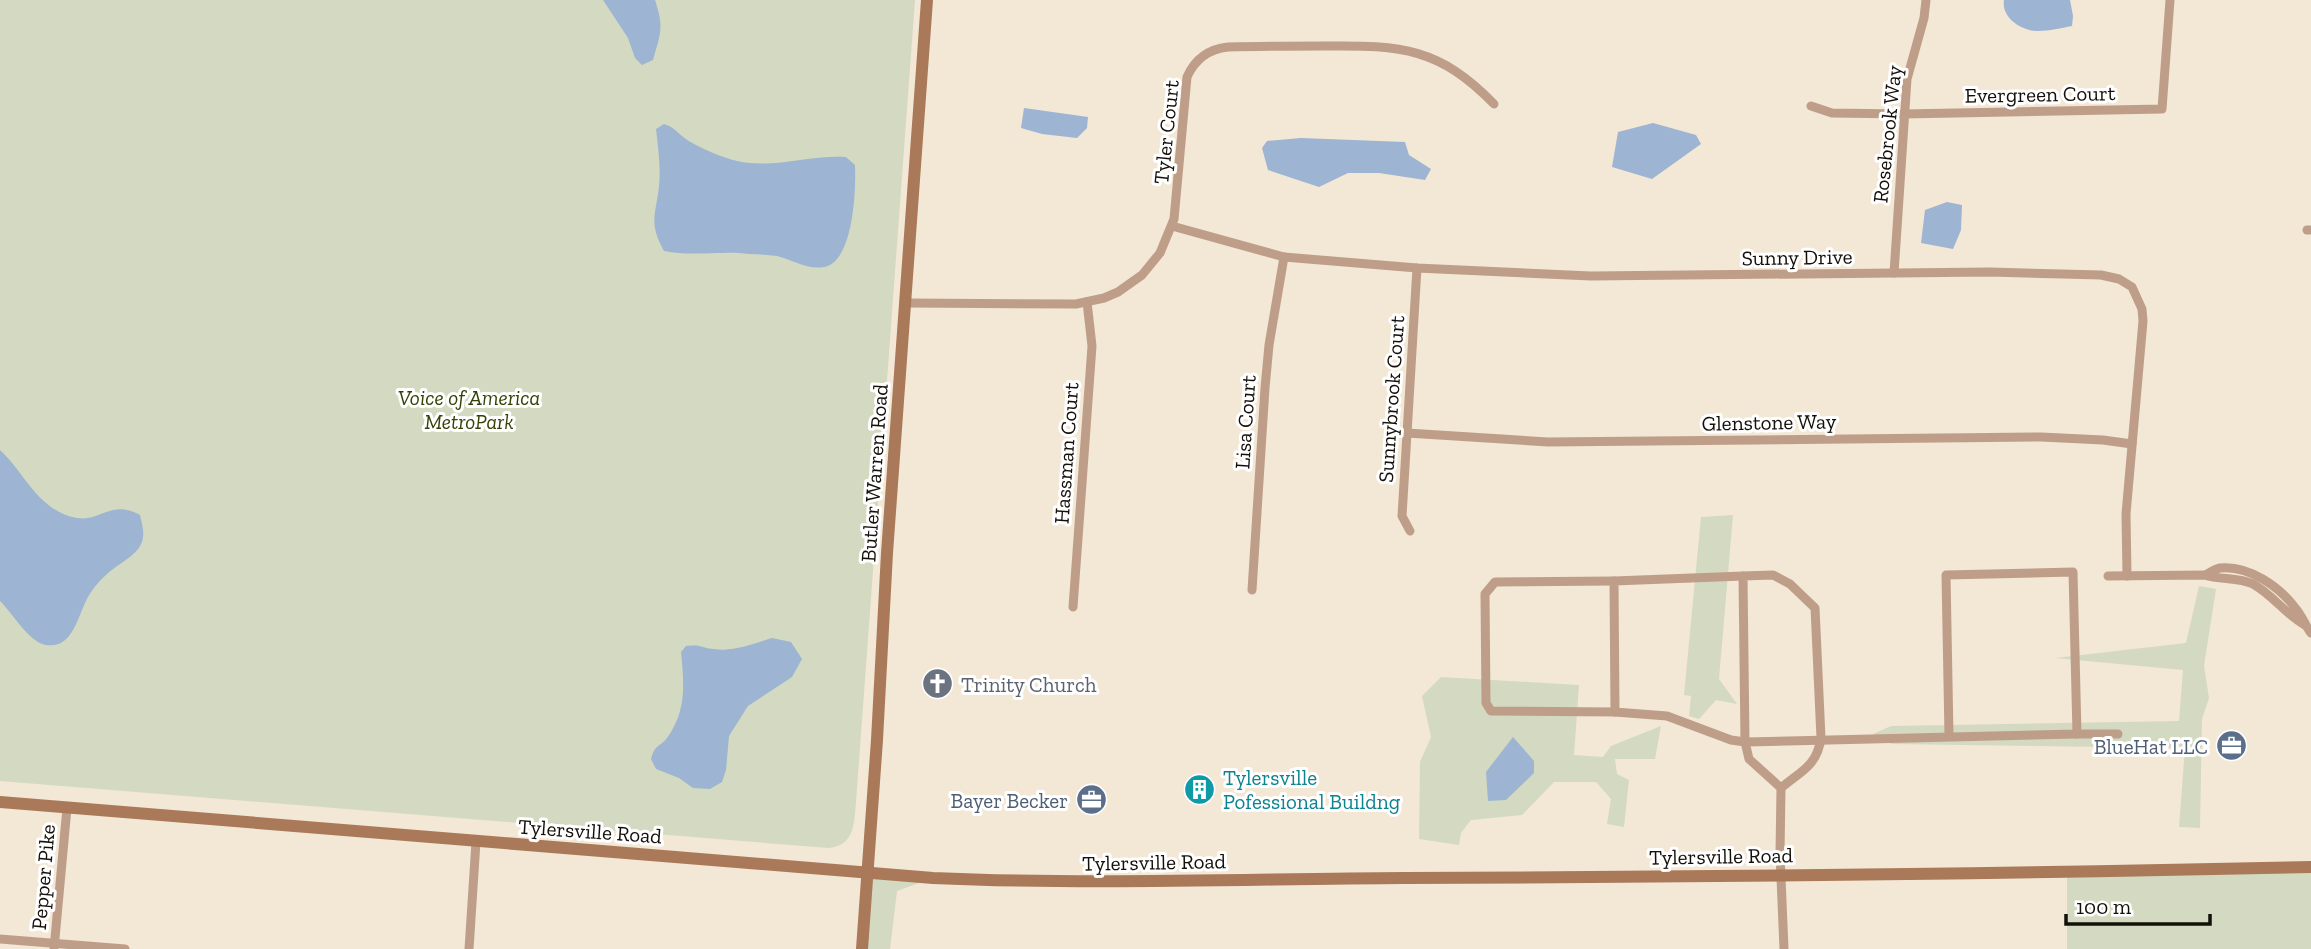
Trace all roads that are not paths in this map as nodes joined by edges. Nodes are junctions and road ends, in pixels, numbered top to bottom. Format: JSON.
{"nodes":[{"id":1,"x":927,"y":0,"type":"edge"},
{"id":2,"x":1926,"y":0,"type":"edge"},
{"id":3,"x":2170,"y":0,"type":"edge"},
{"id":4,"x":1494,"y":104,"type":"dead end"},
{"id":5,"x":1811,"y":106,"type":"dead end"},
{"id":6,"x":1903,"y":114,"type":"junction"},
{"id":7,"x":1172,"y":226,"type":"junction"},
{"id":8,"x":1284,"y":257,"type":"junction"},
{"id":9,"x":1417,"y":268,"type":"junction"},
{"id":10,"x":1894,"y":273,"type":"junction"},
{"id":11,"x":1087,"y":302,"type":"junction"},
{"id":12,"x":906,"y":303,"type":"junction"},
{"id":13,"x":1407,"y":433,"type":"junction"},
{"id":14,"x":2132,"y":444,"type":"junction"},
{"id":15,"x":1410,"y":531,"type":"dead end"},
{"id":16,"x":1743,"y":576,"type":"junction"},
{"id":17,"x":2108,"y":576,"type":"dead end"},
{"id":18,"x":2127,"y":576,"type":"junction"},
{"id":19,"x":1614,"y":581,"type":"junction"},
{"id":20,"x":1252,"y":590,"type":"dead end"},
{"id":21,"x":1073,"y":607,"type":"dead end"},
{"id":22,"x":2308,"y":629,"type":"edge"},
{"id":23,"x":1615,"y":712,"type":"junction"},
{"id":24,"x":2077,"y":734,"type":"junction"},
{"id":25,"x":2118,"y":734,"type":"dead end"},
{"id":26,"x":1949,"y":736,"type":"junction"},
{"id":27,"x":1821,"y":738,"type":"junction"},
{"id":28,"x":1745,"y":742,"type":"junction"},
{"id":29,"x":1781,"y":788,"type":"junction"},
{"id":30,"x":0,"y":802,"type":"edge"},
{"id":31,"x":67,"y":808,"type":"junction"},
{"id":32,"x":476,"y":842,"type":"junction"},
{"id":33,"x":2311,"y":867,"type":"edge"},
{"id":34,"x":867,"y":873,"type":"junction"},
{"id":35,"x":1782,"y":875,"type":"junction"},
{"id":36,"x":0,"y":939,"type":"edge"},
{"id":37,"x":55,"y":946,"type":"edge"},
{"id":38,"x":125,"y":949,"type":"edge"},
{"id":39,"x":469,"y":949,"type":"edge"},
{"id":40,"x":862,"y":949,"type":"edge"},
{"id":41,"x":1784,"y":949,"type":"edge"}],
"edges":[{"from":1,"to":12,"type":"main road","name":"Butler Warren Road"},
{"from":2,"to":6,"type":"street","name":"Rosebrook Way"},
{"from":3,"to":6,"type":"street","name":"Evergreen Court"},
{"from":4,"to":7,"type":"street","name":"Tyler Court"},
{"from":5,"to":6,"type":"street","name":"Evergreen Court"},
{"from":6,"to":10,"type":"street","name":"Rosebrook Way"},
{"from":7,"to":8,"type":"street","name":"Sunny Drive"},
{"from":7,"to":11,"type":"street","name":"Tyler Court"},
{"from":8,"to":9,"type":"street","name":"Sunny Drive"},
{"from":8,"to":20,"type":"street","name":"Lisa Court"},
{"from":9,"to":10,"type":"street","name":"Sunny Drive"},
{"from":9,"to":13,"type":"street","name":"Sunnybrook Court"},
{"from":10,"to":14,"type":"street","name":"Sunny Drive"},
{"from":11,"to":12,"type":"street","name":"Tyler Court"},
{"from":11,"to":21,"type":"street","name":"Hassman Court"},
{"from":12,"to":34,"type":"main road","name":"Butler Warren Road"},
{"from":13,"to":14,"type":"street","name":"Glenstone Way"},
{"from":13,"to":15,"type":"street","name":"Sunnybrook Court"},
{"from":14,"to":18,"type":"street","name":"Sunny Drive"},
{"from":16,"to":19,"type":"street"},
{"from":16,"to":27,"type":"street"},
{"from":16,"to":28,"type":"street"},
{"from":17,"to":18,"type":"street"},
{"from":18,"to":22,"type":"street"},
{"from":19,"to":23,"type":"street"},
{"from":19,"to":23,"type":"street"},
{"from":23,"to":28,"type":"street"},
{"from":24,"to":25,"type":"street"},
{"from":24,"to":26,"type":"street"},
{"from":24,"to":26,"type":"street"},
{"from":26,"to":27,"type":"street"},
{"from":27,"to":28,"type":"street"},
{"from":27,"to":29,"type":"street"},
{"from":28,"to":29,"type":"street"},
{"from":29,"to":35,"type":"street"},
{"from":30,"to":31,"type":"main road","name":"Tylersville Road"},
{"from":31,"to":32,"type":"main road","name":"Tylersville Road"},
{"from":31,"to":37,"type":"street","name":"Pepper Pike"},
{"from":32,"to":34,"type":"main road","name":"Tylersville Road"},
{"from":32,"to":39,"type":"street"},
{"from":33,"to":35,"type":"main road","name":"Tylersville Road"},
{"from":34,"to":35,"type":"main road","name":"Tylersville Road"},
{"from":34,"to":40,"type":"main road","name":"Butler Warren Road"},
{"from":35,"to":41,"type":"street"},
{"from":36,"to":37,"type":"street"},
{"from":37,"to":38,"type":"street"}]}
